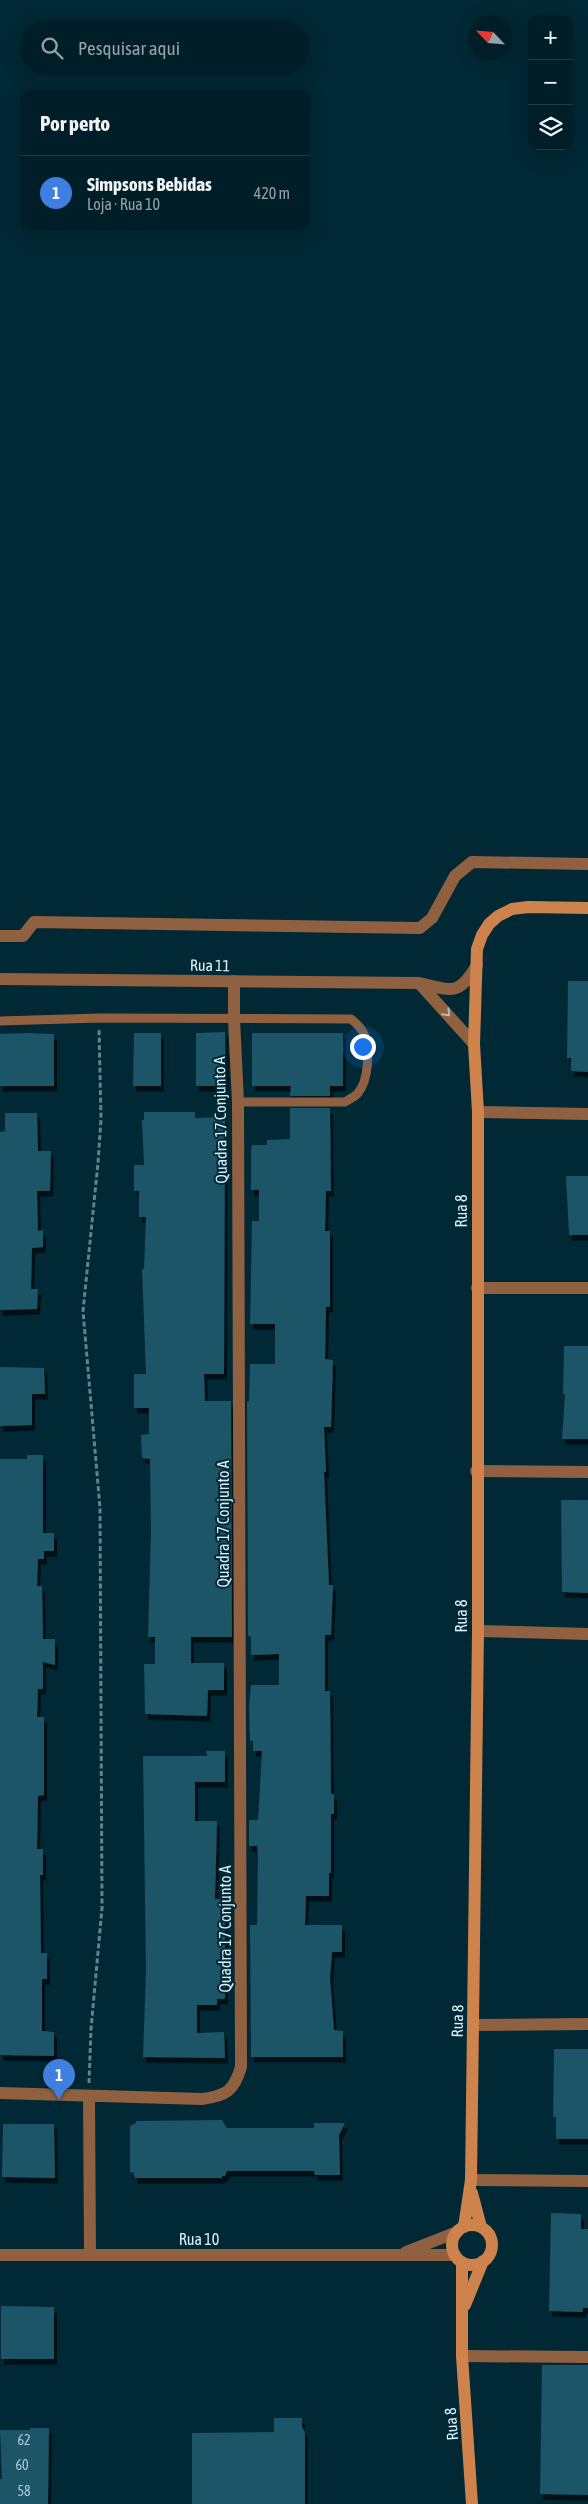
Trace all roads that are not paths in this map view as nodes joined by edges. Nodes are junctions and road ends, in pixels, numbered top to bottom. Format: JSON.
{"nodes":[{"id":1,"x":588,"y":864,"type":"edge"},
{"id":2,"x":588,"y":908,"type":"edge"},
{"id":3,"x":0,"y":936,"type":"edge"},
{"id":4,"x":477,"y":965,"type":"junction"},
{"id":5,"x":0,"y":979,"type":"edge"},
{"id":6,"x":234,"y":981,"type":"junction"},
{"id":7,"x":419,"y":983,"type":"junction"},
{"id":8,"x":234,"y":1019,"type":"junction"},
{"id":9,"x":0,"y":1021,"type":"edge"},
{"id":10,"x":474,"y":1044,"type":"junction"},
{"id":11,"x":238,"y":1102,"type":"junction"},
{"id":12,"x":478,"y":1112,"type":"junction"},
{"id":13,"x":588,"y":1114,"type":"edge"},
{"id":14,"x":477,"y":1288,"type":"junction"},
{"id":15,"x":588,"y":1288,"type":"edge"},
{"id":16,"x":476,"y":1471,"type":"junction"},
{"id":17,"x":588,"y":1472,"type":"edge"},
{"id":18,"x":478,"y":1632,"type":"junction"},
{"id":19,"x":588,"y":1634,"type":"edge"},
{"id":20,"x":473,"y":2024,"type":"junction"},
{"id":21,"x":588,"y":2024,"type":"edge"},
{"id":22,"x":0,"y":2093,"type":"edge"},
{"id":23,"x":89,"y":2096,"type":"junction"},
{"id":24,"x":588,"y":2181,"type":"edge"},
{"id":25,"x":471,"y":2185,"type":"junction"},
{"id":26,"x":482,"y":2227,"type":"junction"},
{"id":27,"x":461,"y":2229,"type":"junction"},
{"id":28,"x":0,"y":2255,"type":"edge"},
{"id":29,"x":90,"y":2255,"type":"junction"},
{"id":30,"x":399,"y":2255,"type":"junction"},
{"id":31,"x":459,"y":2259,"type":"junction"},
{"id":32,"x":482,"y":2261,"type":"junction"},
{"id":33,"x":462,"y":2312,"type":"junction"},
{"id":34,"x":462,"y":2356,"type":"junction"},
{"id":35,"x":588,"y":2357,"type":"edge"},
{"id":36,"x":472,"y":2504,"type":"edge"}],
"edges":[{"from":1,"to":3,"type":"street"},
{"from":2,"to":4,"type":"main road"},
{"from":4,"to":7,"type":"street","name":"Rua 11"},
{"from":4,"to":10,"type":"main road"},
{"from":5,"to":6,"type":"street","name":"Rua 11"},
{"from":6,"to":7,"type":"street","name":"Rua 11"},
{"from":6,"to":8,"type":"street","name":"Quadra 17 Conjunto A"},
{"from":7,"to":10,"type":"street","one_way":true},
{"from":8,"to":9,"type":"lane"},
{"from":8,"to":11,"type":"street","name":"Quadra 17 Conjunto A"},
{"from":8,"to":11,"type":"lane"},
{"from":10,"to":12,"type":"main road","name":"Rua 8"},
{"from":11,"to":23,"type":"street","name":"Quadra 17 Conjunto A"},
{"from":12,"to":13,"type":"street"},
{"from":12,"to":14,"type":"main road","name":"Rua 8"},
{"from":14,"to":15,"type":"street"},
{"from":14,"to":16,"type":"main road","name":"Rua 8"},
{"from":16,"to":17,"type":"street"},
{"from":16,"to":18,"type":"main road","name":"Rua 8"},
{"from":18,"to":19,"type":"street"},
{"from":18,"to":20,"type":"main road","name":"Rua 8"},
{"from":20,"to":21,"type":"street"},
{"from":20,"to":25,"type":"main road","name":"Rua 8"},
{"from":22,"to":23,"type":"street"},
{"from":23,"to":29,"type":"street"},
{"from":24,"to":25,"type":"street"},
{"from":25,"to":26,"type":"main road","name":"Rua 8"},
{"from":25,"to":27,"type":"main road","name":"Rua 8"},
{"from":26,"to":27,"type":"main road"},
{"from":26,"to":32,"type":"main road"},
{"from":27,"to":30,"type":"street","name":"Rua 10"},
{"from":27,"to":31,"type":"main road"},
{"from":28,"to":29,"type":"street","name":"Rua 10"},
{"from":29,"to":30,"type":"street","name":"Rua 10"},
{"from":30,"to":31,"type":"street","name":"Rua 10"},
{"from":31,"to":32,"type":"main road"},
{"from":31,"to":33,"type":"main road","name":"Rua 8"},
{"from":32,"to":33,"type":"main road","name":"Rua 8"},
{"from":33,"to":34,"type":"main road","name":"Rua 8"},
{"from":34,"to":35,"type":"street"},
{"from":34,"to":36,"type":"main road","name":"Rua 8"}]}
